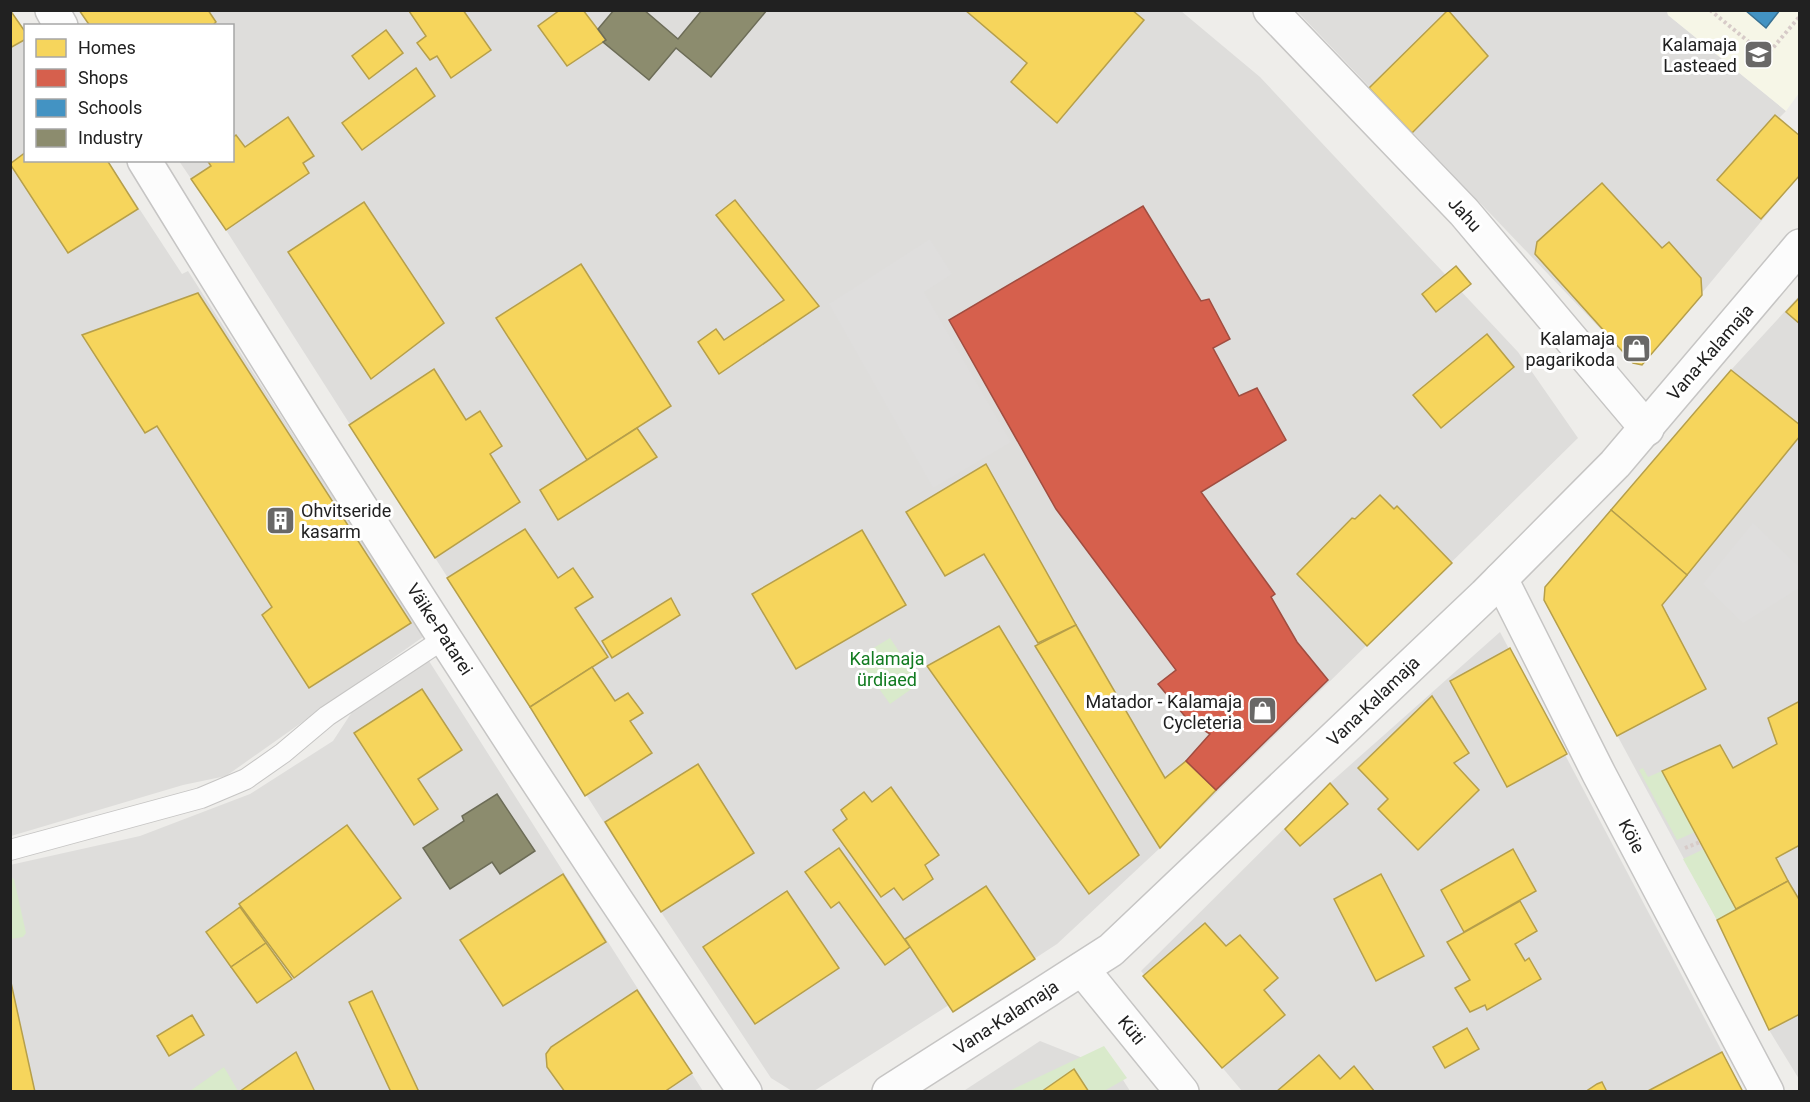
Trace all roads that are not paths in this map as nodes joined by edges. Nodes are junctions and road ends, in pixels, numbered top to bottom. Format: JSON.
{"nodes":[{"id":1,"x":52,"y":10,"type":"edge"},
{"id":2,"x":1270,"y":10,"type":"edge"},
{"id":3,"x":60,"y":24,"type":"edge"},
{"id":4,"x":145,"y":162,"type":"edge"},
{"id":5,"x":1800,"y":246,"type":"edge"},
{"id":6,"x":1647,"y":429,"type":"junction"},
{"id":7,"x":1501,"y":579,"type":"junction"},
{"id":8,"x":445,"y":638,"type":"junction"},
{"id":9,"x":10,"y":850,"type":"edge"},
{"id":10,"x":1082,"y":969,"type":"junction"},
{"id":11,"x":745,"y":1092,"type":"edge"},
{"id":12,"x":889,"y":1092,"type":"edge"},
{"id":13,"x":1182,"y":1092,"type":"edge"},
{"id":14,"x":1767,"y":1092,"type":"edge"}],
"edges":[{"from":1,"to":3,"type":"street"},
{"from":2,"to":6,"type":"street","name":"Jahu"},
{"from":4,"to":8,"type":"street","name":"Väike-Patarei"},
{"from":5,"to":6,"type":"street","name":"Vana-Kalamaja"},
{"from":6,"to":7,"type":"street","name":"Vana-Kalamaja"},
{"from":7,"to":10,"type":"street","name":"Vana-Kalamaja"},
{"from":7,"to":14,"type":"street","name":"Köie"},
{"from":8,"to":9,"type":"lane"},
{"from":8,"to":11,"type":"street","name":"Väike-Patarei"},
{"from":10,"to":12,"type":"street","name":"Vana-Kalamaja"},
{"from":10,"to":13,"type":"street","name":"Küti"}]}
